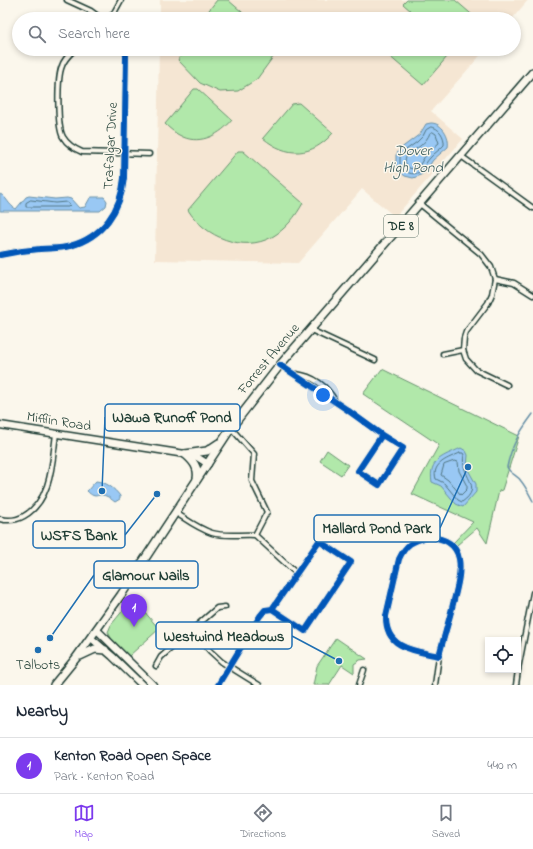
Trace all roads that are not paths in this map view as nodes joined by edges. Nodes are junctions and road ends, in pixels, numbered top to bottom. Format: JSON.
{"nodes":[{"id":1,"x":67,"y":0,"type":"edge"},
{"id":2,"x":121,"y":0,"type":"edge"},
{"id":3,"x":92,"y":12,"type":"edge"},
{"id":4,"x":114,"y":12,"type":"edge"},
{"id":5,"x":69,"y":56,"type":"edge"},
{"id":6,"x":126,"y":56,"type":"edge"},
{"id":7,"x":533,"y":72,"type":"edge"},
{"id":8,"x":124,"y":153,"type":"junction"},
{"id":9,"x":149,"y":154,"type":"dead end"},
{"id":10,"x":461,"y":156,"type":"junction"},
{"id":11,"x":420,"y":204,"type":"junction"},
{"id":12,"x":533,"y":208,"type":"edge"},
{"id":13,"x":0,"y":254,"type":"edge"},
{"id":14,"x":495,"y":279,"type":"junction"},
{"id":15,"x":533,"y":295,"type":"edge"},
{"id":16,"x":311,"y":330,"type":"junction"},
{"id":17,"x":463,"y":350,"type":"junction"},
{"id":18,"x":443,"y":354,"type":"dead end"},
{"id":19,"x":375,"y":360,"type":"dead end"},
{"id":20,"x":280,"y":365,"type":"junction"},
{"id":21,"x":293,"y":374,"type":"junction"},
{"id":22,"x":507,"y":385,"type":"dead end"},
{"id":23,"x":336,"y":402,"type":"junction"},
{"id":24,"x":0,"y":425,"type":"edge"},
{"id":25,"x":231,"y":428,"type":"junction"},
{"id":26,"x":56,"y":434,"type":"junction"},
{"id":27,"x":382,"y":435,"type":"junction"},
{"id":28,"x":226,"y":436,"type":"junction"},
{"id":29,"x":185,"y":454,"type":"junction"},
{"id":30,"x":208,"y":464,"type":"junction"},
{"id":31,"x":195,"y":483,"type":"junction"},
{"id":32,"x":176,"y":513,"type":"junction"},
{"id":33,"x":0,"y":519,"type":"edge"},
{"id":34,"x":256,"y":535,"type":"junction"},
{"id":35,"x":297,"y":574,"type":"junction"},
{"id":36,"x":533,"y":593,"type":"edge"},
{"id":37,"x":225,"y":607,"type":"dead end"},
{"id":38,"x":272,"y":610,"type":"junction"},
{"id":39,"x":97,"y":630,"type":"junction"},
{"id":40,"x":192,"y":630,"type":"junction"},
{"id":41,"x":91,"y":638,"type":"junction"},
{"id":42,"x":105,"y":650,"type":"junction"},
{"id":43,"x":521,"y":654,"type":"edge"},
{"id":44,"x":439,"y":656,"type":"junction"},
{"id":45,"x":76,"y":658,"type":"junction"},
{"id":46,"x":156,"y":666,"type":"dead end"},
{"id":47,"x":229,"y":666,"type":"junction"},
{"id":48,"x":364,"y":670,"type":"dead end"},
{"id":49,"x":518,"y":673,"type":"edge"},
{"id":50,"x":54,"y":685,"type":"edge"},
{"id":51,"x":142,"y":685,"type":"edge"},
{"id":52,"x":153,"y":685,"type":"edge"},
{"id":53,"x":218,"y":685,"type":"edge"},
{"id":54,"x":259,"y":685,"type":"edge"},
{"id":55,"x":359,"y":685,"type":"edge"},
{"id":56,"x":435,"y":685,"type":"edge"},
{"id":57,"x":516,"y":685,"type":"edge"}],
"edges":[{"from":1,"to":3,"type":"street"},
{"from":2,"to":4,"type":"street"},
{"from":5,"to":8,"type":"street"},
{"from":6,"to":8,"type":"street","name":"Trafalgar Drive"},
{"from":7,"to":10,"type":"highway","name":"Forrest Avenue","number":"DE 8"},
{"from":8,"to":9,"type":"street"},
{"from":8,"to":13,"type":"street","name":"Trafalgar Drive"},
{"from":10,"to":11,"type":"highway","name":"Forrest Avenue","number":"DE 8"},
{"from":10,"to":12,"type":"street"},
{"from":11,"to":14,"type":"street"},
{"from":11,"to":16,"type":"highway","name":"Forrest Avenue","number":"DE 8"},
{"from":14,"to":15,"type":"street"},
{"from":14,"to":17,"type":"street"},
{"from":16,"to":19,"type":"street"},
{"from":16,"to":20,"type":"highway","name":"Forrest Avenue","number":"DE 8"},
{"from":17,"to":18,"type":"street"},
{"from":17,"to":22,"type":"street"},
{"from":20,"to":21,"type":"street"},
{"from":20,"to":25,"type":"highway","name":"Forrest Avenue","number":"DE 8"},
{"from":21,"to":23,"type":"street"},
{"from":21,"to":23,"type":"street"},
{"from":23,"to":27,"type":"street"},
{"from":24,"to":26,"type":"main road","name":"Mifflin Road"},
{"from":25,"to":28,"type":"highway","name":"Forrest Avenue","number":"DE 8"},
{"from":25,"to":34,"type":"street"},
{"from":26,"to":29,"type":"main road","name":"Mifflin Road"},
{"from":26,"to":33,"type":"street"},
{"from":27,"to":27,"type":"street"},
{"from":28,"to":29,"type":"highway"},
{"from":28,"to":30,"type":"highway","name":"Forrest Avenue","number":"DE 8"},
{"from":29,"to":30,"type":"main road","name":"Mifflin Road"},
{"from":29,"to":31,"type":"highway"},
{"from":30,"to":31,"type":"highway","name":"Forrest Avenue","number":"DE 8"},
{"from":31,"to":32,"type":"highway","name":"Forrest Avenue","number":"DE 8"},
{"from":32,"to":34,"type":"street"},
{"from":32,"to":39,"type":"highway","name":"Forrest Avenue","number":"DE 8"},
{"from":34,"to":35,"type":"street"},
{"from":35,"to":38,"type":"street"},
{"from":35,"to":38,"type":"street"},
{"from":36,"to":43,"type":"street"},
{"from":37,"to":40,"type":"street"},
{"from":38,"to":47,"type":"street"},
{"from":39,"to":41,"type":"highway","name":"Forrest Avenue","number":"DE 8"},
{"from":39,"to":52,"type":"main road"},
{"from":40,"to":46,"type":"street"},
{"from":40,"to":47,"type":"street"},
{"from":41,"to":42,"type":"main road"},
{"from":41,"to":45,"type":"highway","name":"Forrest Avenue","number":"DE 8"},
{"from":42,"to":45,"type":"highway"},
{"from":42,"to":51,"type":"main road"},
{"from":44,"to":44,"type":"street"},
{"from":44,"to":56,"type":"street"},
{"from":45,"to":50,"type":"highway","name":"Forrest Avenue","number":"DE 8"},
{"from":47,"to":53,"type":"street"},
{"from":47,"to":54,"type":"street"},
{"from":48,"to":55,"type":"street"},
{"from":49,"to":57,"type":"street"}]}
